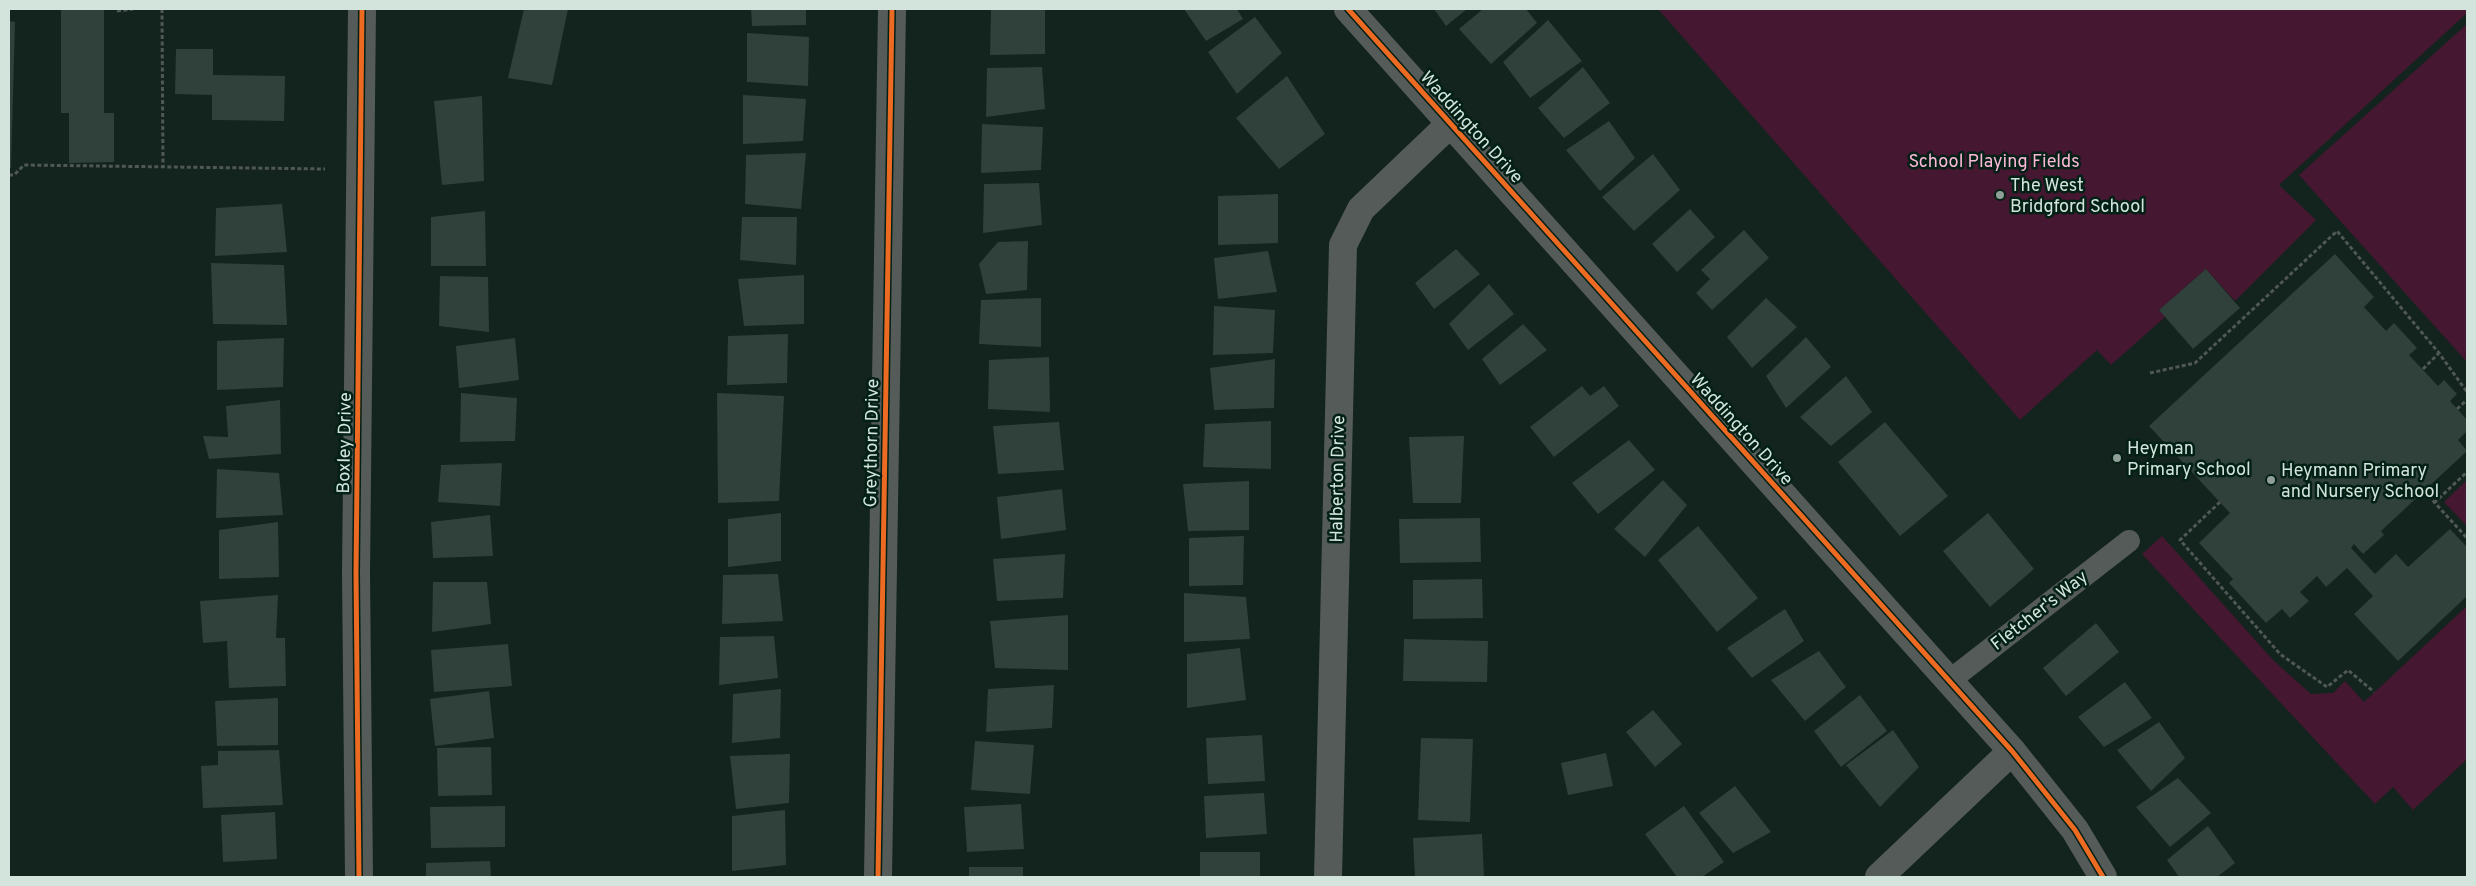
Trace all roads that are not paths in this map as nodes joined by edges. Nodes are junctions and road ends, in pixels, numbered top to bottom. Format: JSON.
{"nodes":[{"id":1,"x":362,"y":9,"type":"edge"},
{"id":2,"x":892,"y":9,"type":"edge"},
{"id":3,"x":1348,"y":9,"type":"edge"},
{"id":4,"x":1451,"y":124,"type":"junction"},
{"id":5,"x":2129,"y":541,"type":"dead end"},
{"id":6,"x":1949,"y":681,"type":"junction"},
{"id":7,"x":2012,"y":751,"type":"junction"},
{"id":8,"x":359,"y":877,"type":"edge"},
{"id":9,"x":878,"y":877,"type":"edge"},
{"id":10,"x":1328,"y":877,"type":"edge"},
{"id":11,"x":1879,"y":877,"type":"edge"},
{"id":12,"x":2103,"y":877,"type":"edge"}],
"edges":[{"from":1,"to":8,"type":"street","name":"Boxley Drive"},
{"from":2,"to":9,"type":"street","name":"Greythorn Drive"},
{"from":3,"to":4,"type":"street","name":"Waddington Drive"},
{"from":4,"to":6,"type":"street","name":"Waddington Drive"},
{"from":4,"to":10,"type":"street","name":"Halberton Drive"},
{"from":5,"to":6,"type":"lane","name":"Fletcher's Way"},
{"from":6,"to":7,"type":"street","name":"Waddington Drive"},
{"from":7,"to":11,"type":"street"},
{"from":7,"to":12,"type":"street","name":"Waddington Drive"}]}
